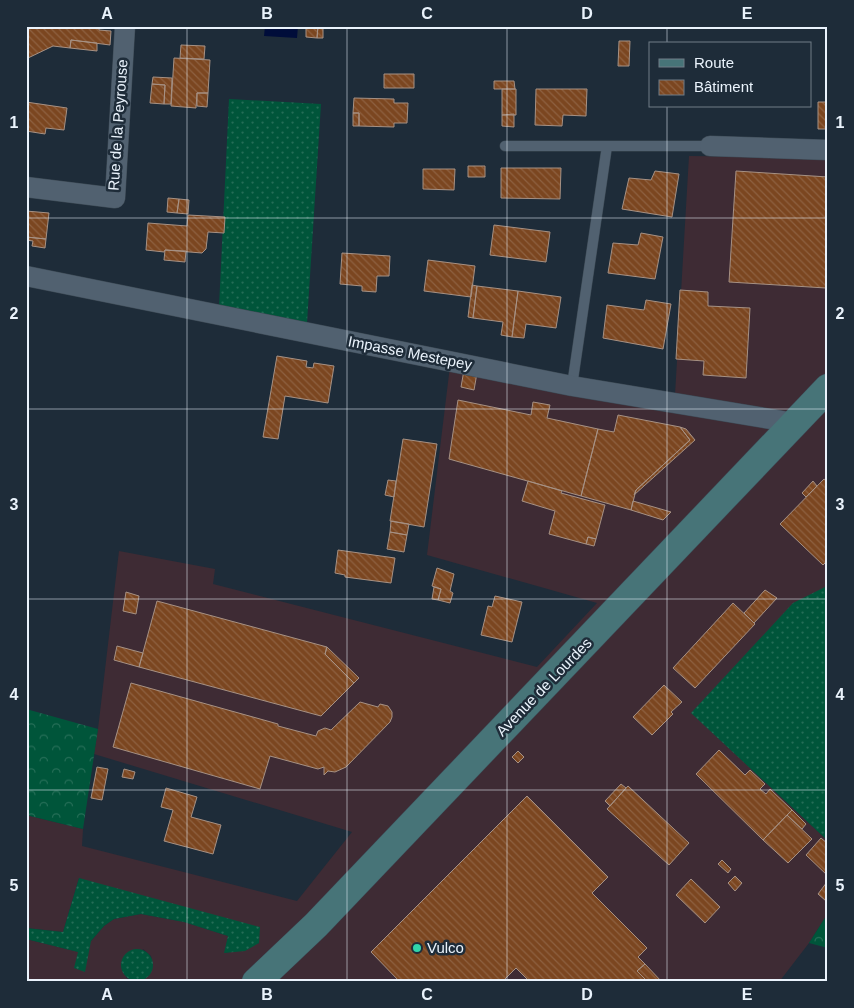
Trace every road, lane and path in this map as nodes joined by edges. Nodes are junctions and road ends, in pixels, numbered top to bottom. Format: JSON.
{"nodes":[{"id":1,"x":125,"y":26,"type":"edge"},
{"id":2,"x":505,"y":146,"type":"dead end"},
{"id":3,"x":608,"y":146,"type":"junction"},
{"id":4,"x":710,"y":146,"type":"joint"},
{"id":5,"x":828,"y":150,"type":"edge"},
{"id":6,"x":26,"y":187,"type":"edge"},
{"id":7,"x":26,"y":276,"type":"edge"},
{"id":8,"x":572,"y":386,"type":"junction"},
{"id":9,"x":828,"y":388,"type":"edge"},
{"id":10,"x":795,"y":424,"type":"junction"},
{"id":11,"x":256,"y":982,"type":"edge"}],
"edges":[{"from":1,"to":6,"type":"street","name":"Rue de la Peyrouse"},
{"from":2,"to":3,"type":"lane"},
{"from":3,"to":4,"type":"lane"},
{"from":3,"to":8,"type":"lane"},
{"from":4,"to":5,"type":"street"},
{"from":7,"to":8,"type":"street","name":"Impasse Mestepey"},
{"from":8,"to":10,"type":"street","name":"Impasse Mestepey"},
{"from":9,"to":10,"type":"main road","name":"Avenue de Lourdes"},
{"from":10,"to":11,"type":"main road","name":"Avenue de Lourdes"}]}
